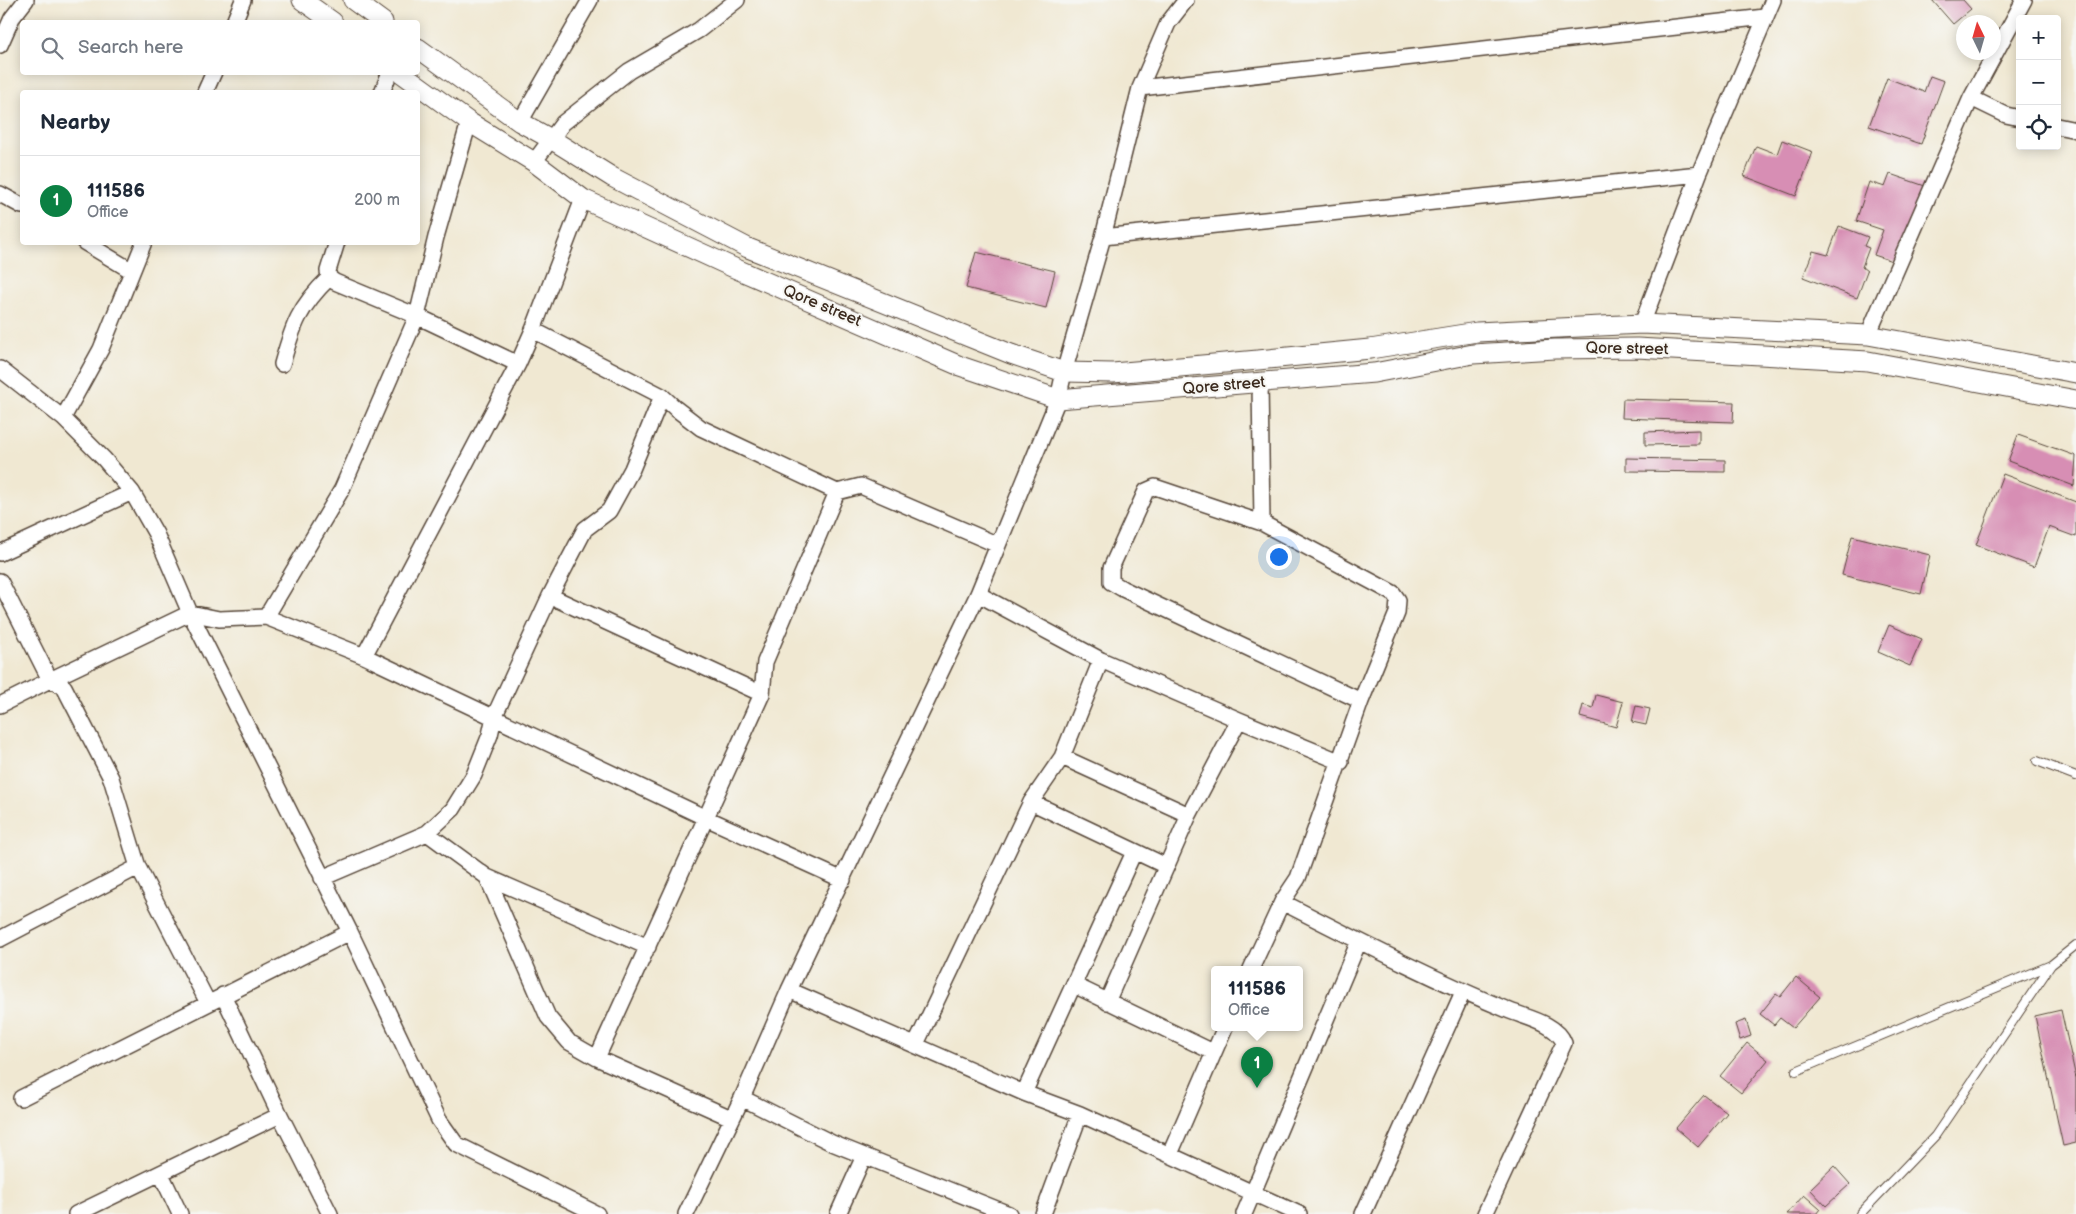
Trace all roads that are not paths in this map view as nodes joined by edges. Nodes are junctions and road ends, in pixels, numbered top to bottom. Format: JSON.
{"nodes":[{"id":1,"x":26,"y":0,"type":"edge"},
{"id":2,"x":243,"y":0,"type":"edge"},
{"id":3,"x":302,"y":0,"type":"edge"},
{"id":4,"x":353,"y":0,"type":"edge"},
{"id":5,"x":590,"y":0,"type":"edge"},
{"id":6,"x":737,"y":0,"type":"edge"},
{"id":7,"x":1186,"y":0,"type":"edge"},
{"id":8,"x":1773,"y":0,"type":"edge"},
{"id":9,"x":2024,"y":0,"type":"edge"},
{"id":10,"x":1765,"y":17,"type":"junction"},
{"id":11,"x":235,"y":20,"type":"edge"},
{"id":12,"x":330,"y":20,"type":"edge"},
{"id":13,"x":380,"y":20,"type":"edge"},
{"id":14,"x":0,"y":45,"type":"edge"},
{"id":15,"x":420,"y":50,"type":"edge"},
{"id":16,"x":213,"y":75,"type":"edge"},
{"id":17,"x":389,"y":75,"type":"edge"},
{"id":18,"x":404,"y":75,"type":"edge"},
{"id":19,"x":454,"y":75,"type":"junction"},
{"id":20,"x":1140,"y":88,"type":"junction"},
{"id":21,"x":206,"y":90,"type":"edge"},
{"id":22,"x":383,"y":90,"type":"edge"},
{"id":23,"x":1971,"y":98,"type":"junction"},
{"id":24,"x":438,"y":99,"type":"junction"},
{"id":25,"x":2016,"y":117,"type":"edge"},
{"id":26,"x":469,"y":122,"type":"junction"},
{"id":27,"x":520,"y":122,"type":"junction"},
{"id":28,"x":2061,"y":127,"type":"edge"},
{"id":29,"x":2076,"y":130,"type":"edge"},
{"id":30,"x":552,"y":138,"type":"junction"},
{"id":31,"x":534,"y":162,"type":"junction"},
{"id":32,"x":1699,"y":174,"type":"junction"},
{"id":33,"x":0,"y":194,"type":"edge"},
{"id":34,"x":583,"y":199,"type":"junction"},
{"id":35,"x":20,"y":205,"type":"edge"},
{"id":36,"x":1103,"y":237,"type":"junction"},
{"id":37,"x":89,"y":245,"type":"edge"},
{"id":38,"x":143,"y":245,"type":"edge"},
{"id":39,"x":336,"y":245,"type":"edge"},
{"id":40,"x":132,"y":271,"type":"junction"},
{"id":41,"x":329,"y":278,"type":"junction"},
{"id":42,"x":417,"y":316,"type":"junction"},
{"id":43,"x":1642,"y":324,"type":"junction"},
{"id":44,"x":533,"y":330,"type":"junction"},
{"id":45,"x":1868,"y":335,"type":"junction"},
{"id":46,"x":282,"y":364,"type":"dead end"},
{"id":47,"x":518,"y":364,"type":"junction"},
{"id":48,"x":0,"y":369,"type":"edge"},
{"id":49,"x":1064,"y":372,"type":"junction"},
{"id":50,"x":2076,"y":373,"type":"edge"},
{"id":51,"x":1260,"y":383,"type":"junction"},
{"id":52,"x":662,"y":396,"type":"junction"},
{"id":53,"x":1058,"y":399,"type":"junction"},
{"id":54,"x":2076,"y":400,"type":"edge"},
{"id":55,"x":63,"y":418,"type":"junction"},
{"id":56,"x":132,"y":492,"type":"junction"},
{"id":57,"x":837,"y":492,"type":"junction"},
{"id":58,"x":1262,"y":524,"type":"junction"},
{"id":59,"x":998,"y":545,"type":"junction"},
{"id":60,"x":0,"y":552,"type":"edge"},
{"id":61,"x":0,"y":581,"type":"edge"},
{"id":62,"x":978,"y":594,"type":"junction"},
{"id":63,"x":550,"y":596,"type":"junction"},
{"id":64,"x":190,"y":613,"type":"junction"},
{"id":65,"x":266,"y":617,"type":"junction"},
{"id":66,"x":364,"y":656,"type":"junction"},
{"id":67,"x":1101,"y":660,"type":"junction"},
{"id":68,"x":50,"y":680,"type":"junction"},
{"id":69,"x":762,"y":694,"type":"junction"},
{"id":70,"x":1362,"y":701,"type":"junction"},
{"id":71,"x":0,"y":705,"type":"edge"},
{"id":72,"x":494,"y":717,"type":"junction"},
{"id":73,"x":1239,"y":720,"type":"junction"},
{"id":74,"x":1062,"y":757,"type":"junction"},
{"id":75,"x":2037,"y":761,"type":"dead end"},
{"id":76,"x":1341,"y":762,"type":"junction"},
{"id":77,"x":2076,"y":776,"type":"edge"},
{"id":78,"x":1031,"y":802,"type":"junction"},
{"id":79,"x":1190,"y":815,"type":"junction"},
{"id":80,"x":706,"y":818,"type":"junction"},
{"id":81,"x":428,"y":833,"type":"junction"},
{"id":82,"x":1134,"y":852,"type":"junction"},
{"id":83,"x":1166,"y":866,"type":"junction"},
{"id":84,"x":138,"y":867,"type":"junction"},
{"id":85,"x":322,"y":878,"type":"junction"},
{"id":86,"x":488,"y":878,"type":"junction"},
{"id":87,"x":843,"y":880,"type":"junction"},
{"id":88,"x":1282,"y":902,"type":"junction"},
{"id":89,"x":350,"y":932,"type":"junction"},
{"id":90,"x":0,"y":939,"type":"edge"},
{"id":91,"x":1359,"y":941,"type":"junction"},
{"id":92,"x":2076,"y":945,"type":"edge"},
{"id":93,"x":648,"y":947,"type":"junction"},
{"id":94,"x":2051,"y":965,"type":"junction"},
{"id":95,"x":1252,"y":966,"type":"edge"},
{"id":96,"x":1074,"y":985,"type":"junction"},
{"id":97,"x":789,"y":990,"type":"junction"},
{"id":98,"x":1463,"y":992,"type":"junction"},
{"id":99,"x":224,"y":995,"type":"junction"},
{"id":100,"x":1107,"y":1002,"type":"junction"},
{"id":101,"x":208,"y":1003,"type":"junction"},
{"id":102,"x":1223,"y":1031,"type":"edge"},
{"id":103,"x":916,"y":1044,"type":"junction"},
{"id":104,"x":1213,"y":1052,"type":"junction"},
{"id":105,"x":597,"y":1058,"type":"junction"},
{"id":106,"x":1796,"y":1071,"type":"dead end"},
{"id":107,"x":1024,"y":1093,"type":"junction"},
{"id":108,"x":21,"y":1098,"type":"dead end"},
{"id":109,"x":742,"y":1098,"type":"junction"},
{"id":110,"x":1080,"y":1114,"type":"junction"},
{"id":111,"x":280,"y":1115,"type":"junction"},
{"id":112,"x":732,"y":1118,"type":"junction"},
{"id":113,"x":1170,"y":1154,"type":"junction"},
{"id":114,"x":864,"y":1156,"type":"junction"},
{"id":115,"x":161,"y":1174,"type":"junction"},
{"id":116,"x":1254,"y":1193,"type":"junction"},
{"id":117,"x":985,"y":1210,"type":"edge"},
{"id":118,"x":76,"y":1214,"type":"edge"},
{"id":119,"x":180,"y":1214,"type":"edge"},
{"id":120,"x":330,"y":1214,"type":"edge"},
{"id":121,"x":597,"y":1214,"type":"edge"},
{"id":122,"x":686,"y":1214,"type":"edge"},
{"id":123,"x":838,"y":1214,"type":"edge"},
{"id":124,"x":1009,"y":1214,"type":"edge"},
{"id":125,"x":1043,"y":1214,"type":"edge"},
{"id":126,"x":1244,"y":1214,"type":"edge"},
{"id":127,"x":1299,"y":1214,"type":"edge"},
{"id":128,"x":1363,"y":1214,"type":"edge"},
{"id":129,"x":1486,"y":1214,"type":"edge"},
{"id":130,"x":1860,"y":1214,"type":"edge"}],
"edges":[{"from":1,"to":14,"type":"street"},
{"from":2,"to":11,"type":"street"},
{"from":3,"to":12,"type":"street"},
{"from":4,"to":13,"type":"street"},
{"from":5,"to":27,"type":"street"},
{"from":6,"to":30,"type":"street"},
{"from":7,"to":20,"type":"street"},
{"from":8,"to":10,"type":"street"},
{"from":9,"to":23,"type":"street"},
{"from":10,"to":20,"type":"street"},
{"from":10,"to":32,"type":"street"},
{"from":15,"to":19,"type":"street","name":"Qore street"},
{"from":16,"to":21,"type":"street"},
{"from":17,"to":22,"type":"street"},
{"from":18,"to":24,"type":"street","name":"Qore street"},
{"from":19,"to":24,"type":"street"},
{"from":19,"to":27,"type":"street","name":"Qore street"},
{"from":20,"to":36,"type":"street"},
{"from":23,"to":25,"type":"street"},
{"from":23,"to":45,"type":"street"},
{"from":24,"to":26,"type":"street","name":"Qore street"},
{"from":26,"to":31,"type":"street","name":"Qore street"},
{"from":26,"to":42,"type":"street"},
{"from":27,"to":30,"type":"street","name":"Qore street"},
{"from":28,"to":29,"type":"street"},
{"from":30,"to":31,"type":"street"},
{"from":30,"to":49,"type":"street","name":"Qore street"},
{"from":31,"to":34,"type":"street","name":"Qore street"},
{"from":32,"to":36,"type":"street"},
{"from":32,"to":43,"type":"street"},
{"from":33,"to":35,"type":"street"},
{"from":34,"to":44,"type":"street"},
{"from":34,"to":53,"type":"street","name":"Qore street"},
{"from":36,"to":49,"type":"street"},
{"from":37,"to":40,"type":"street"},
{"from":38,"to":40,"type":"street"},
{"from":39,"to":41,"type":"street"},
{"from":40,"to":55,"type":"street"},
{"from":41,"to":42,"type":"street"},
{"from":41,"to":46,"type":"street"},
{"from":42,"to":47,"type":"street"},
{"from":42,"to":65,"type":"street"},
{"from":43,"to":45,"type":"street","name":"Qore street"},
{"from":43,"to":49,"type":"street","name":"Qore street"},
{"from":44,"to":47,"type":"street"},
{"from":44,"to":52,"type":"street"},
{"from":45,"to":50,"type":"street","name":"Qore street"},
{"from":47,"to":66,"type":"street"},
{"from":48,"to":55,"type":"street"},
{"from":49,"to":53,"type":"street"},
{"from":51,"to":53,"type":"street","name":"Qore street"},
{"from":51,"to":54,"type":"street","name":"Qore street"},
{"from":51,"to":58,"type":"street"},
{"from":52,"to":57,"type":"street"},
{"from":52,"to":63,"type":"street"},
{"from":53,"to":59,"type":"street"},
{"from":55,"to":56,"type":"street"},
{"from":56,"to":60,"type":"street"},
{"from":56,"to":64,"type":"street"},
{"from":57,"to":59,"type":"street"},
{"from":57,"to":69,"type":"street"},
{"from":58,"to":70,"type":"street"},
{"from":58,"to":70,"type":"street"},
{"from":59,"to":62,"type":"street"},
{"from":61,"to":68,"type":"street"},
{"from":62,"to":67,"type":"street"},
{"from":62,"to":87,"type":"street"},
{"from":63,"to":69,"type":"street"},
{"from":63,"to":72,"type":"street"},
{"from":64,"to":65,"type":"street"},
{"from":64,"to":68,"type":"street"},
{"from":64,"to":85,"type":"street"},
{"from":65,"to":66,"type":"street"},
{"from":66,"to":72,"type":"street"},
{"from":67,"to":73,"type":"street"},
{"from":67,"to":74,"type":"street"},
{"from":68,"to":71,"type":"street"},
{"from":68,"to":84,"type":"street"},
{"from":69,"to":80,"type":"street"},
{"from":70,"to":76,"type":"street"},
{"from":72,"to":80,"type":"street"},
{"from":72,"to":81,"type":"street"},
{"from":73,"to":76,"type":"street"},
{"from":73,"to":79,"type":"street"},
{"from":74,"to":78,"type":"street"},
{"from":74,"to":79,"type":"street"},
{"from":75,"to":77,"type":"lane"},
{"from":76,"to":88,"type":"street"},
{"from":78,"to":82,"type":"street"},
{"from":78,"to":103,"type":"street"},
{"from":79,"to":83,"type":"street"},
{"from":80,"to":87,"type":"street"},
{"from":80,"to":93,"type":"street"},
{"from":81,"to":85,"type":"street"},
{"from":81,"to":86,"type":"street"},
{"from":82,"to":83,"type":"street"},
{"from":82,"to":96,"type":"street"},
{"from":83,"to":100,"type":"street"},
{"from":84,"to":90,"type":"street"},
{"from":84,"to":101,"type":"street"},
{"from":85,"to":89,"type":"street"},
{"from":86,"to":93,"type":"street"},
{"from":86,"to":105,"type":"street"},
{"from":87,"to":97,"type":"street"},
{"from":88,"to":91,"type":"street"},
{"from":88,"to":95,"type":"street"},
{"from":89,"to":99,"type":"street"},
{"from":89,"to":121,"type":"street"},
{"from":91,"to":98,"type":"street"},
{"from":91,"to":116,"type":"street"},
{"from":92,"to":94,"type":"lane"},
{"from":93,"to":105,"type":"street"},
{"from":94,"to":106,"type":"lane"},
{"from":94,"to":130,"type":"lane"},
{"from":96,"to":100,"type":"street"},
{"from":96,"to":107,"type":"street"},
{"from":97,"to":103,"type":"street"},
{"from":97,"to":109,"type":"street"},
{"from":98,"to":128,"type":"street"},
{"from":98,"to":129,"type":"street"},
{"from":99,"to":101,"type":"street"},
{"from":99,"to":111,"type":"street"},
{"from":100,"to":104,"type":"street"},
{"from":101,"to":108,"type":"street"},
{"from":102,"to":104,"type":"street"},
{"from":103,"to":107,"type":"street"},
{"from":104,"to":113,"type":"street"},
{"from":105,"to":112,"type":"street"},
{"from":107,"to":110,"type":"street"},
{"from":109,"to":112,"type":"street"},
{"from":109,"to":114,"type":"street"},
{"from":110,"to":113,"type":"street"},
{"from":110,"to":125,"type":"street"},
{"from":111,"to":115,"type":"street"},
{"from":111,"to":120,"type":"street"},
{"from":112,"to":122,"type":"street"},
{"from":113,"to":116,"type":"street"},
{"from":114,"to":117,"type":"street"},
{"from":114,"to":123,"type":"street"},
{"from":115,"to":118,"type":"street"},
{"from":115,"to":119,"type":"street"},
{"from":116,"to":126,"type":"street"},
{"from":116,"to":127,"type":"street"},
{"from":117,"to":124,"type":"street"}]}
